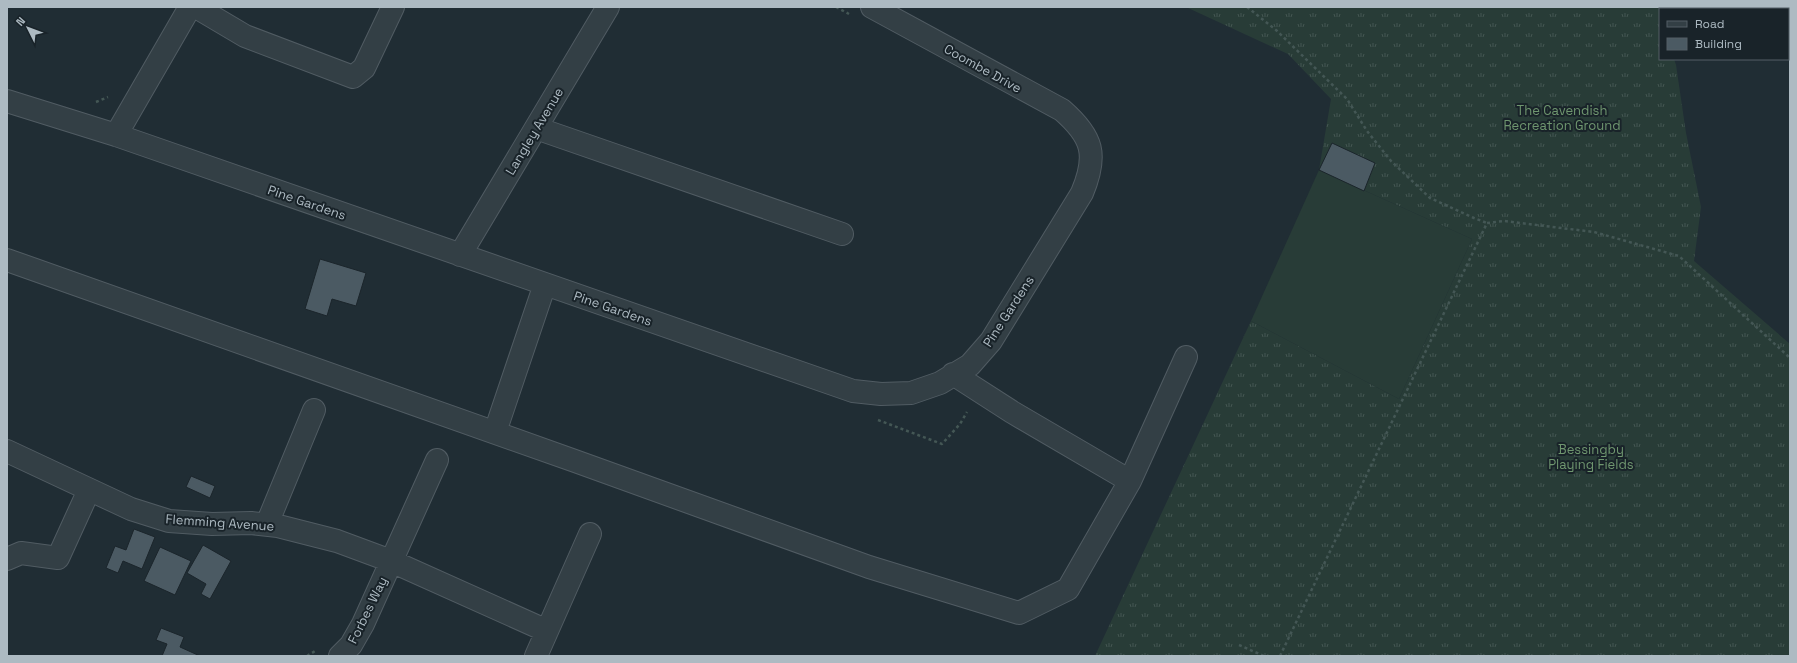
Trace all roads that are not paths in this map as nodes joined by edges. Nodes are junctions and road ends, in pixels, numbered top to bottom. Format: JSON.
{"nodes":[{"id":1,"x":190,"y":7,"type":"edge"},
{"id":2,"x":196,"y":7,"type":"edge"},
{"id":3,"x":393,"y":7,"type":"edge"},
{"id":4,"x":608,"y":7,"type":"edge"},
{"id":5,"x":872,"y":7,"type":"edge"},
{"id":6,"x":7,"y":101,"type":"edge"},
{"id":7,"x":536,"y":128,"type":"junction"},
{"id":8,"x":116,"y":135,"type":"junction"},
{"id":9,"x":1086,"y":138,"type":"joint"},
{"id":10,"x":842,"y":234,"type":"dead end"},
{"id":11,"x":460,"y":255,"type":"junction"},
{"id":12,"x":7,"y":260,"type":"edge"},
{"id":13,"x":545,"y":284,"type":"junction"},
{"id":14,"x":1186,"y":357,"type":"dead end"},
{"id":15,"x":953,"y":374,"type":"junction"},
{"id":16,"x":314,"y":410,"type":"dead end"},
{"id":17,"x":495,"y":432,"type":"junction"},
{"id":18,"x":7,"y":451,"type":"edge"},
{"id":19,"x":437,"y":460,"type":"dead end"},
{"id":20,"x":1130,"y":481,"type":"junction"},
{"id":21,"x":89,"y":490,"type":"junction"},
{"id":22,"x":267,"y":524,"type":"junction"},
{"id":23,"x":590,"y":534,"type":"dead end"},
{"id":24,"x":7,"y":559,"type":"edge"},
{"id":25,"x":391,"y":561,"type":"junction"},
{"id":26,"x":547,"y":631,"type":"junction"},
{"id":27,"x":340,"y":656,"type":"edge"},
{"id":28,"x":536,"y":656,"type":"edge"}],
"edges":[{"from":1,"to":8,"type":"street"},
{"from":2,"to":3,"type":"street"},
{"from":4,"to":7,"type":"street","name":"Langley Avenue"},
{"from":5,"to":9,"type":"street","name":"Coombe Drive"},
{"from":6,"to":8,"type":"street","name":"Pine Gardens"},
{"from":7,"to":10,"type":"street"},
{"from":7,"to":11,"type":"street","name":"Langley Avenue"},
{"from":8,"to":11,"type":"street","name":"Pine Gardens"},
{"from":9,"to":15,"type":"street","name":"Pine Gardens"},
{"from":11,"to":13,"type":"street","name":"Pine Gardens"},
{"from":12,"to":17,"type":"street"},
{"from":13,"to":15,"type":"street","name":"Pine Gardens"},
{"from":13,"to":17,"type":"street"},
{"from":14,"to":20,"type":"street"},
{"from":15,"to":20,"type":"street"},
{"from":16,"to":22,"type":"street"},
{"from":17,"to":20,"type":"street"},
{"from":18,"to":21,"type":"street","name":"Flemming Avenue"},
{"from":19,"to":25,"type":"street","name":"Forbes Way"},
{"from":21,"to":22,"type":"street","name":"Flemming Avenue"},
{"from":21,"to":24,"type":"street"},
{"from":22,"to":25,"type":"street","name":"Flemming Avenue"},
{"from":23,"to":26,"type":"street"},
{"from":25,"to":26,"type":"street","name":"Flemming Avenue"},
{"from":25,"to":27,"type":"street","name":"Forbes Way"},
{"from":26,"to":28,"type":"street"}]}
